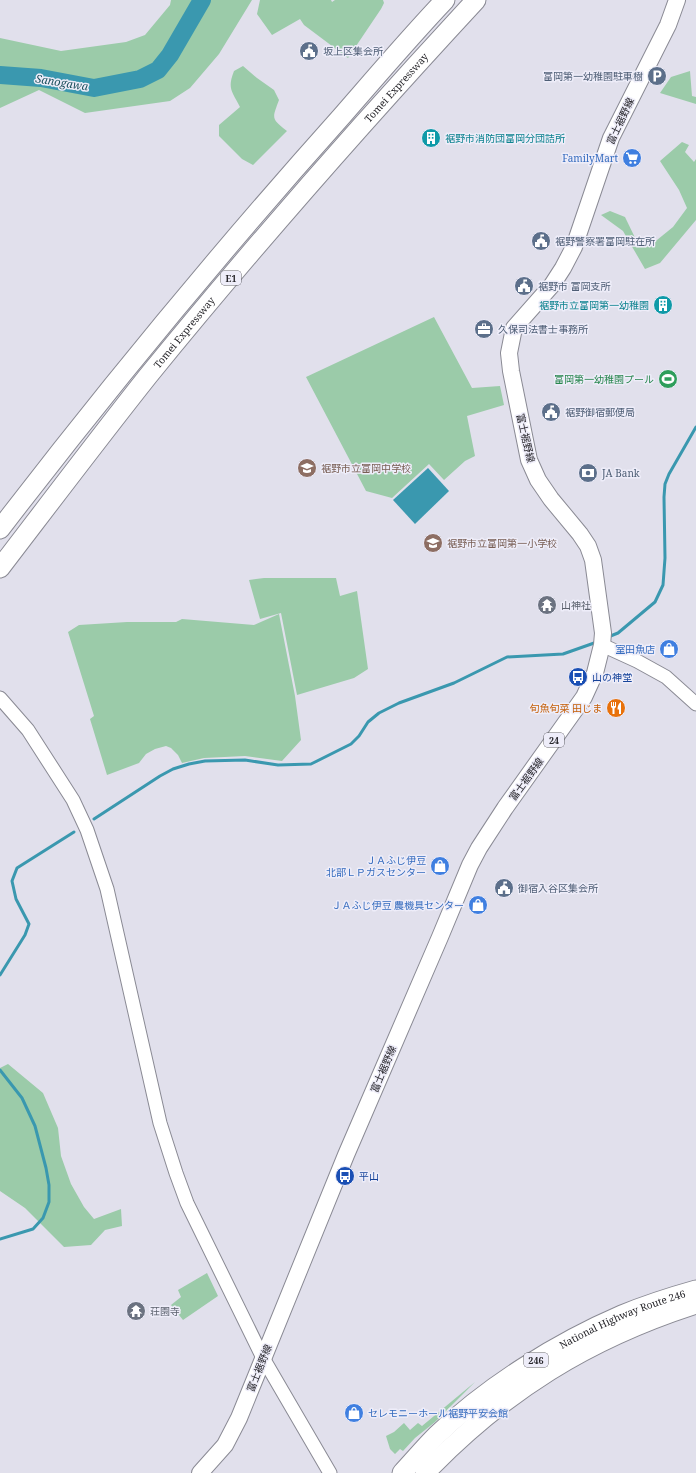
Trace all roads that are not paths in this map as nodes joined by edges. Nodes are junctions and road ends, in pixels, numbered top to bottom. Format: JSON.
{"nodes":[{"id":1,"x":445,"y":0,"type":"edge"},
{"id":2,"x":476,"y":0,"type":"edge"},
{"id":3,"x":677,"y":0,"type":"edge"},
{"id":4,"x":0,"y":529,"type":"edge"},
{"id":5,"x":0,"y":568,"type":"edge"},
{"id":6,"x":602,"y":645,"type":"junction"},
{"id":7,"x":0,"y":698,"type":"edge"},
{"id":8,"x":696,"y":704,"type":"edge"},
{"id":9,"x":696,"y":1290,"type":"edge"},
{"id":10,"x":696,"y":1304,"type":"edge"},
{"id":11,"x":262,"y":1358,"type":"junction"},
{"id":12,"x":200,"y":1473,"type":"edge"},
{"id":13,"x":330,"y":1473,"type":"edge"},
{"id":14,"x":402,"y":1473,"type":"edge"},
{"id":15,"x":425,"y":1473,"type":"edge"}],
"edges":[{"from":1,"to":4,"type":"highway","number":"E1"},
{"from":2,"to":5,"type":"highway","name":"Tomei Expressway","number":"E1"},
{"from":3,"to":6,"type":"main road","name":"富士裾野線","number":"24"},
{"from":6,"to":8,"type":"street"},
{"from":6,"to":11,"type":"main road","name":"富士裾野線","number":"24"},
{"from":7,"to":11,"type":"street"},
{"from":9,"to":14,"type":"highway","name":"National Highway Route 246","number":"246"},
{"from":10,"to":15,"type":"highway","name":"National Highway Route 246","number":"246"},
{"from":11,"to":12,"type":"main road","name":"富士裾野線","number":"24"},
{"from":11,"to":13,"type":"street"}]}
